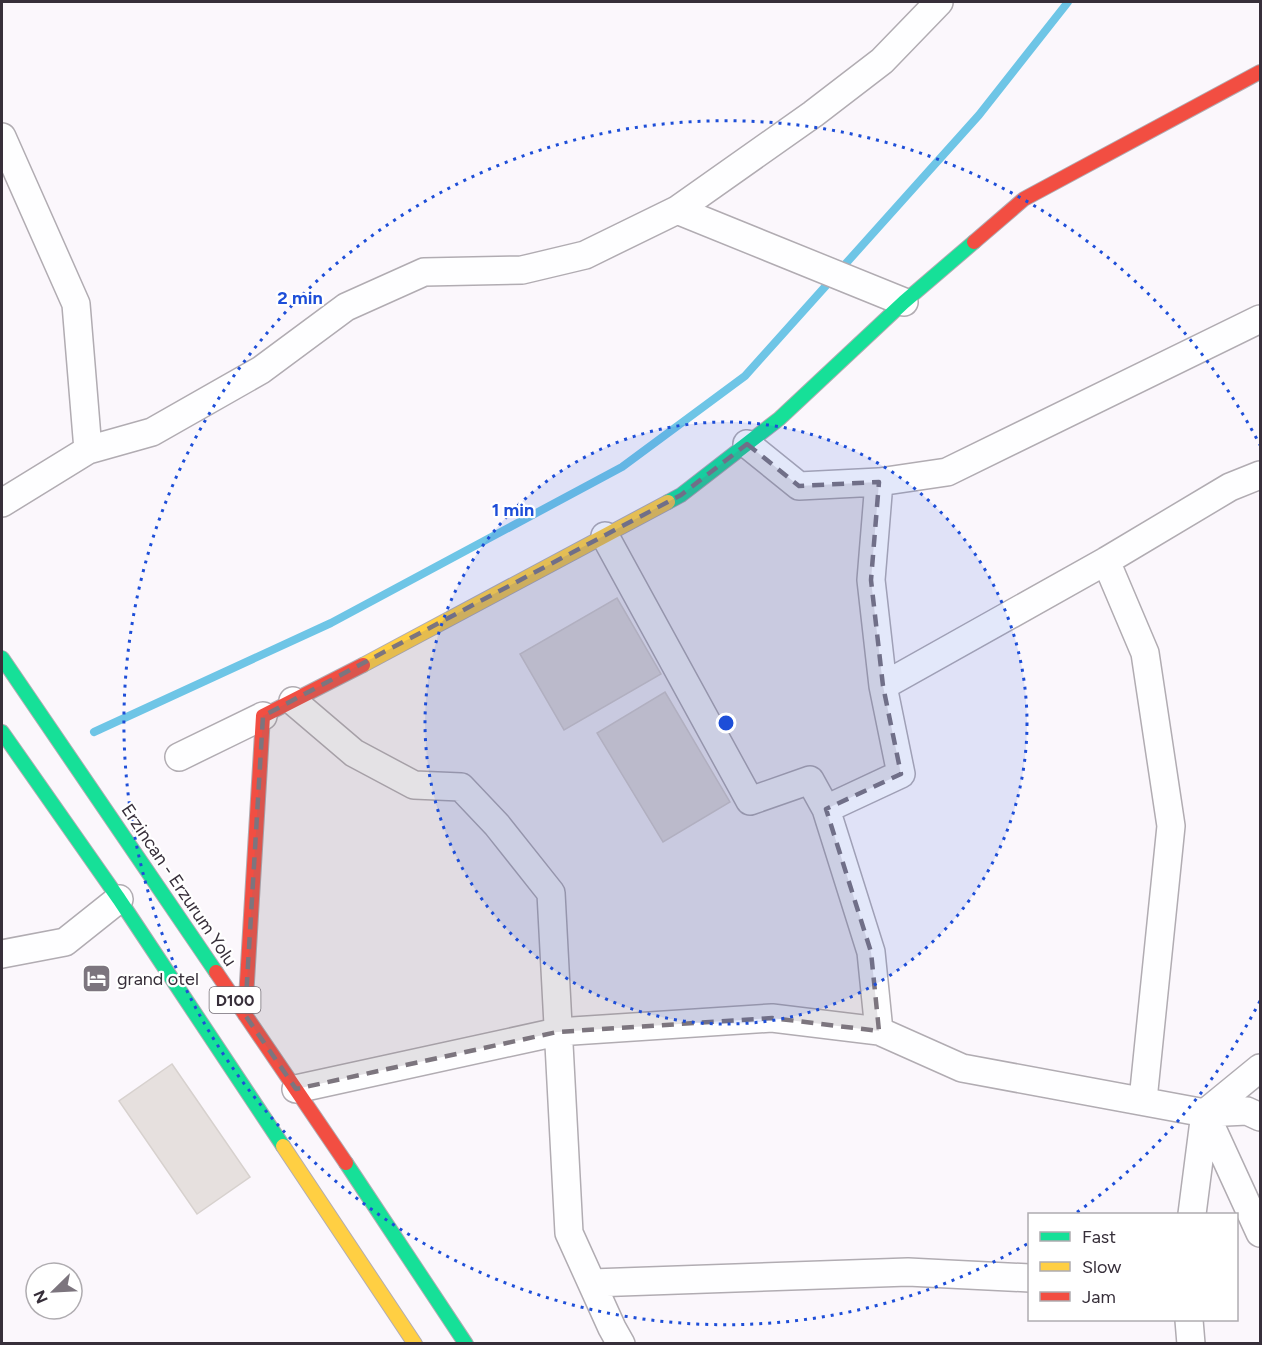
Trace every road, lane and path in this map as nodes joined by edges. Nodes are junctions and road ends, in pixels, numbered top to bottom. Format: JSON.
{"nodes":[{"id":1,"x":939,"y":2,"type":"edge"},
{"id":2,"x":1260,"y":72,"type":"edge"},
{"id":3,"x":2,"y":137,"type":"edge"},
{"id":4,"x":677,"y":210,"type":"junction"},
{"id":5,"x":904,"y":302,"type":"junction"},
{"id":6,"x":1260,"y":319,"type":"edge"},
{"id":7,"x":747,"y":444,"type":"junction"},
{"id":8,"x":88,"y":450,"type":"junction"},
{"id":9,"x":1260,"y":475,"type":"edge"},
{"id":10,"x":879,"y":482,"type":"junction"},
{"id":11,"x":2,"y":503,"type":"edge"},
{"id":12,"x":605,"y":536,"type":"junction"},
{"id":13,"x":1106,"y":561,"type":"junction"},
{"id":14,"x":2,"y":658,"type":"edge"},
{"id":15,"x":883,"y":686,"type":"junction"},
{"id":16,"x":293,"y":701,"type":"junction"},
{"id":17,"x":263,"y":716,"type":"junction"},
{"id":18,"x":2,"y":732,"type":"edge"},
{"id":19,"x":178,"y":757,"type":"dead end"},
{"id":20,"x":826,"y":809,"type":"junction"},
{"id":21,"x":119,"y":899,"type":"junction"},
{"id":22,"x":2,"y":954,"type":"edge"},
{"id":23,"x":245,"y":1015,"type":"junction"},
{"id":24,"x":879,"y":1031,"type":"junction"},
{"id":25,"x":557,"y":1032,"type":"junction"},
{"id":26,"x":1260,"y":1068,"type":"edge"},
{"id":27,"x":296,"y":1089,"type":"junction"},
{"id":28,"x":1143,"y":1100,"type":"junction"},
{"id":29,"x":1205,"y":1113,"type":"junction"},
{"id":30,"x":1260,"y":1118,"type":"edge"},
{"id":31,"x":1192,"y":1213,"type":"edge"},
{"id":32,"x":1260,"y":1233,"type":"edge"},
{"id":33,"x":1028,"y":1278,"type":"edge"},
{"id":34,"x":592,"y":1283,"type":"junction"},
{"id":35,"x":1189,"y":1321,"type":"edge"},
{"id":36,"x":407,"y":1340,"type":"edge"},
{"id":37,"x":465,"y":1344,"type":"edge"},
{"id":38,"x":621,"y":1344,"type":"edge"},
{"id":39,"x":1191,"y":1344,"type":"edge"}],
"edges":[{"from":1,"to":4,"type":"street"},
{"from":2,"to":5,"type":"main road"},
{"from":3,"to":8,"type":"street"},
{"from":4,"to":5,"type":"street"},
{"from":4,"to":8,"type":"street"},
{"from":5,"to":7,"type":"main road"},
{"from":6,"to":10,"type":"street"},
{"from":7,"to":10,"type":"street"},
{"from":7,"to":12,"type":"main road"},
{"from":8,"to":11,"type":"street"},
{"from":9,"to":13,"type":"street"},
{"from":10,"to":15,"type":"street"},
{"from":12,"to":16,"type":"main road"},
{"from":12,"to":20,"type":"street"},
{"from":13,"to":15,"type":"street"},
{"from":13,"to":28,"type":"street"},
{"from":14,"to":23,"type":"main road","name":"Erzincan - Erzurum Yolu","number":"D100"},
{"from":15,"to":20,"type":"street"},
{"from":16,"to":17,"type":"main road"},
{"from":16,"to":25,"type":"street"},
{"from":17,"to":19,"type":"street"},
{"from":17,"to":23,"type":"main road"},
{"from":18,"to":21,"type":"main road","number":"D100"},
{"from":20,"to":24,"type":"street"},
{"from":21,"to":22,"type":"street"},
{"from":21,"to":36,"type":"main road","number":"D100"},
{"from":23,"to":27,"type":"main road","name":"Erzincan - Erzurum Yolu","number":"D100"},
{"from":24,"to":25,"type":"street"},
{"from":24,"to":28,"type":"street"},
{"from":25,"to":27,"type":"street"},
{"from":25,"to":34,"type":"street"},
{"from":26,"to":29,"type":"street"},
{"from":27,"to":37,"type":"main road","name":"Erzincan - Erzurum Yolu","number":"D100"},
{"from":28,"to":29,"type":"street"},
{"from":29,"to":30,"type":"street"},
{"from":29,"to":31,"type":"street"},
{"from":29,"to":32,"type":"street"},
{"from":33,"to":34,"type":"street"},
{"from":34,"to":38,"type":"street"},
{"from":35,"to":39,"type":"street"}]}
